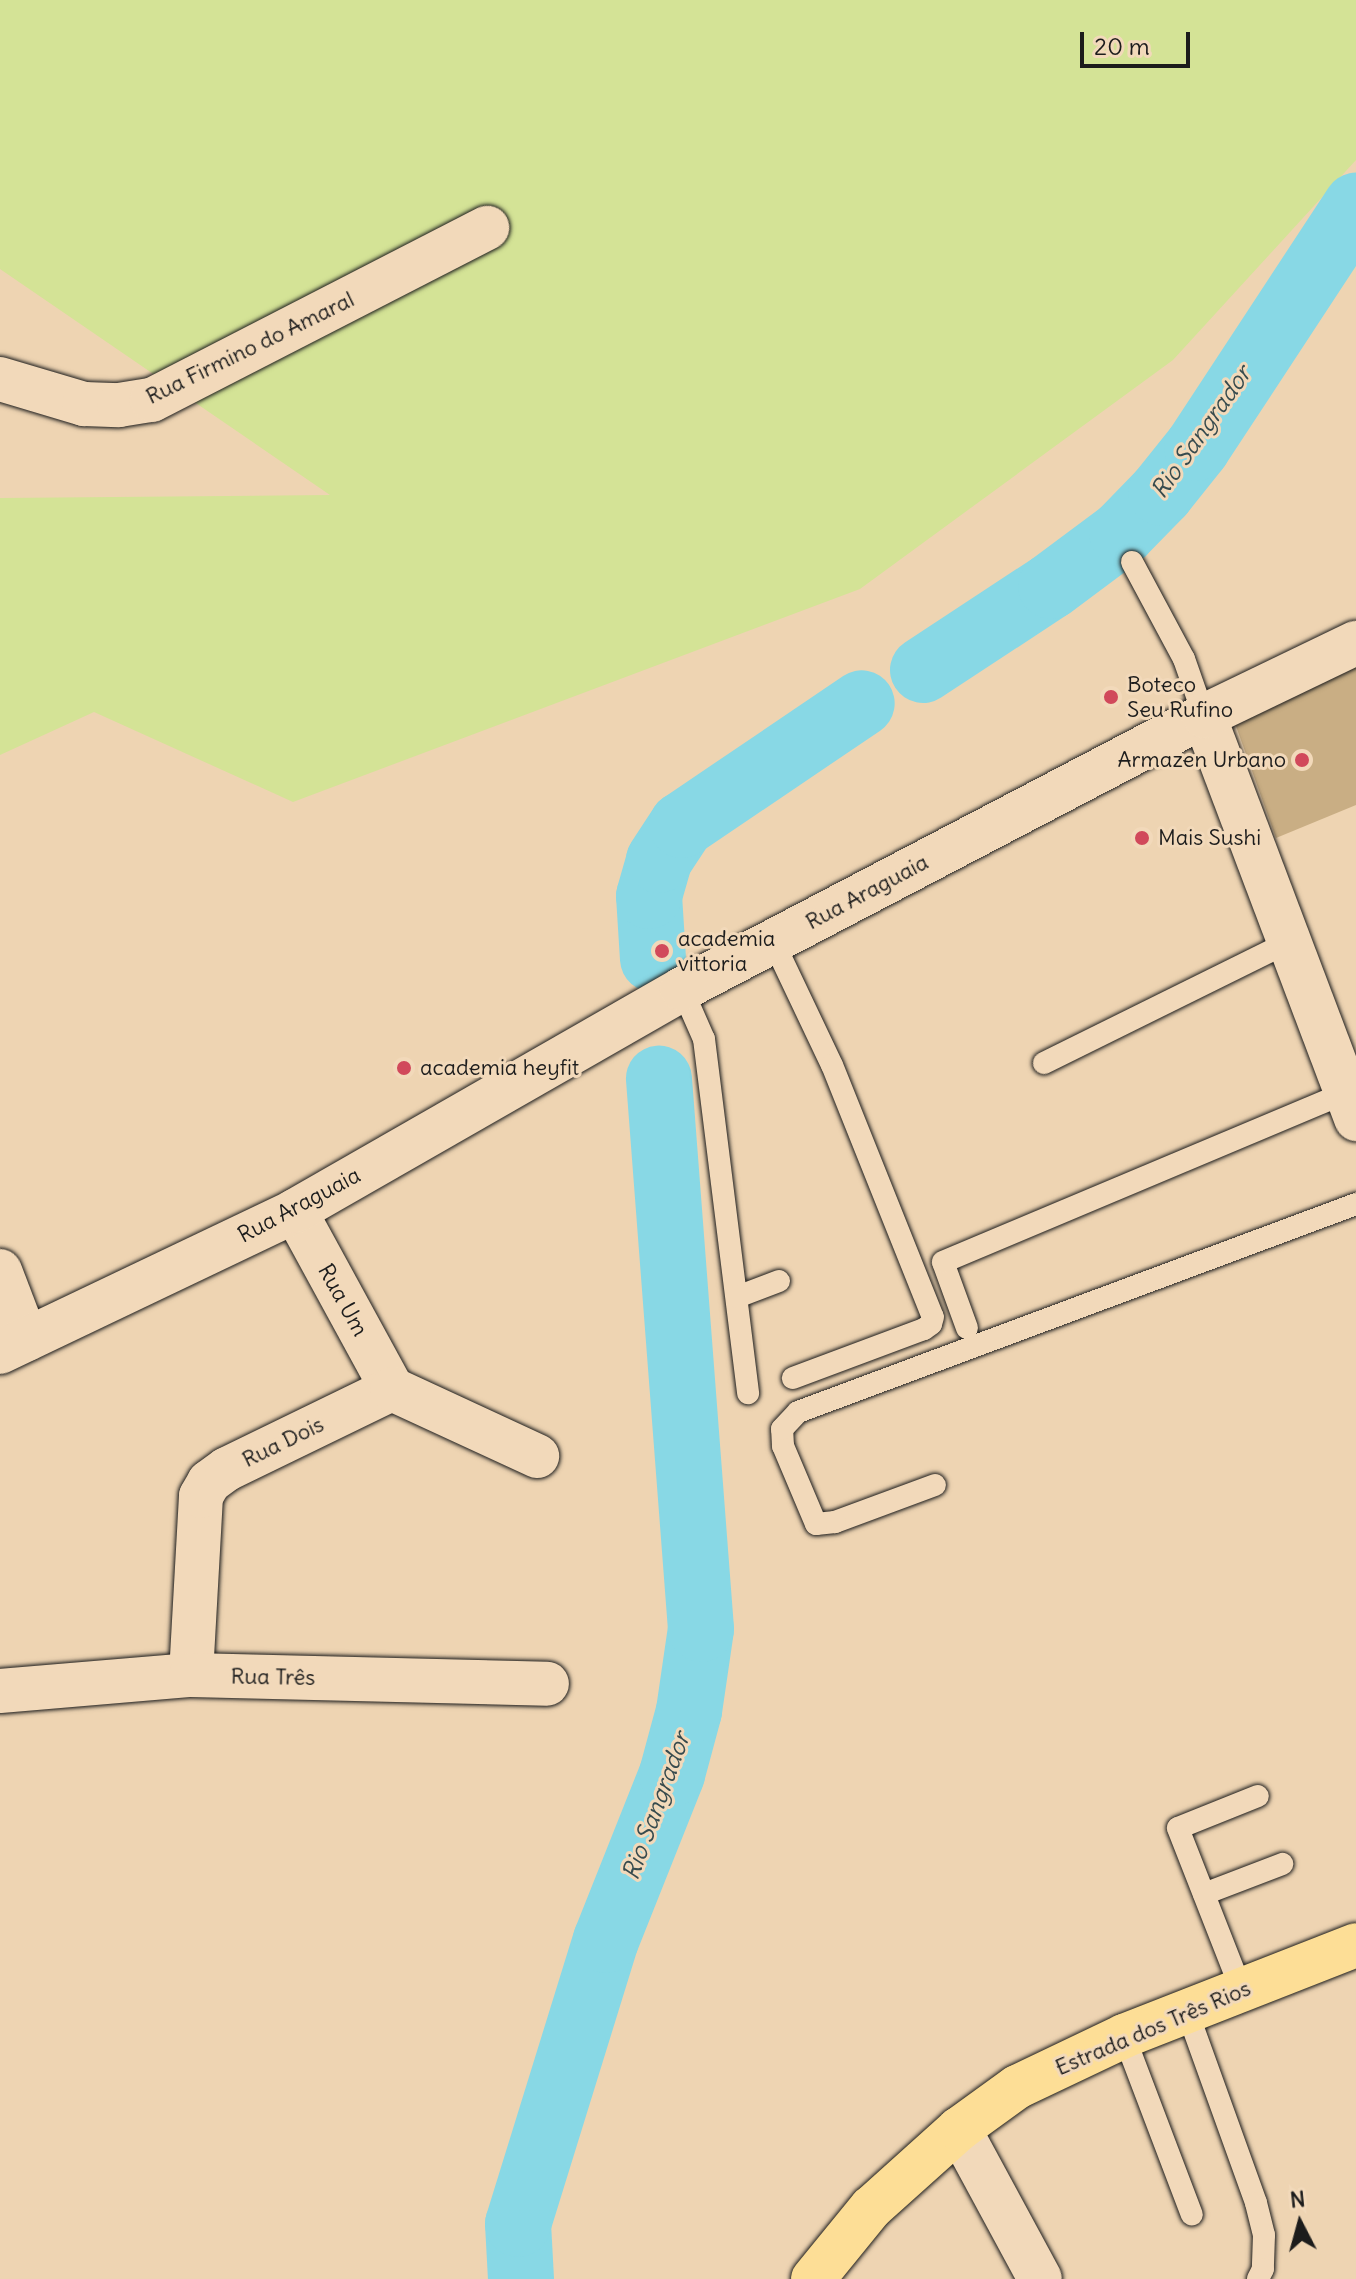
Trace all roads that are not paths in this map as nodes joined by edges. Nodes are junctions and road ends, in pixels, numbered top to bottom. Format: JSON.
{"nodes":[{"id":1,"x":487,"y":228,"type":"dead end"},
{"id":2,"x":0,"y":379,"type":"edge"},
{"id":3,"x":1132,"y":562,"type":"dead end"},
{"id":4,"x":1356,"y":643,"type":"edge"},
{"id":5,"x":1204,"y":716,"type":"junction"},
{"id":6,"x":773,"y":941,"type":"junction"},
{"id":7,"x":1289,"y":942,"type":"junction"},
{"id":8,"x":682,"y":989,"type":"junction"},
{"id":9,"x":1044,"y":1063,"type":"dead end"},
{"id":10,"x":1351,"y":1106,"type":"edge"},
{"id":11,"x":1356,"y":1204,"type":"edge"},
{"id":12,"x":295,"y":1211,"type":"junction"},
{"id":13,"x":0,"y":1271,"type":"edge"},
{"id":14,"x":779,"y":1281,"type":"dead end"},
{"id":15,"x":737,"y":1297,"type":"junction"},
{"id":16,"x":967,"y":1328,"type":"dead end"},
{"id":17,"x":13,"y":1345,"type":"edge"},
{"id":18,"x":793,"y":1378,"type":"dead end"},
{"id":19,"x":392,"y":1389,"type":"junction"},
{"id":20,"x":748,"y":1393,"type":"dead end"},
{"id":21,"x":537,"y":1456,"type":"dead end"},
{"id":22,"x":935,"y":1485,"type":"dead end"},
{"id":23,"x":191,"y":1675,"type":"junction"},
{"id":24,"x":547,"y":1684,"type":"dead end"},
{"id":25,"x":0,"y":1691,"type":"edge"},
{"id":26,"x":1258,"y":1796,"type":"dead end"},
{"id":27,"x":1282,"y":1864,"type":"dead end"},
{"id":28,"x":1204,"y":1894,"type":"junction"},
{"id":29,"x":1356,"y":1945,"type":"edge"},
{"id":30,"x":1241,"y":1989,"type":"junction"},
{"id":31,"x":1187,"y":2011,"type":"junction"},
{"id":32,"x":1124,"y":2036,"type":"junction"},
{"id":33,"x":959,"y":2129,"type":"junction"},
{"id":34,"x":1192,"y":2215,"type":"dead end"},
{"id":35,"x":813,"y":2279,"type":"edge"},
{"id":36,"x":1040,"y":2279,"type":"edge"},
{"id":37,"x":1258,"y":2279,"type":"edge"}],
"edges":[{"from":1,"to":2,"type":"street","name":"Rua Firmino do Amaral"},
{"from":3,"to":5,"type":"lane"},
{"from":4,"to":5,"type":"street","name":"Rua Araguaia"},
{"from":5,"to":6,"type":"street","name":"Rua Araguaia"},
{"from":5,"to":7,"type":"street"},
{"from":6,"to":8,"type":"street","name":"Rua Araguaia"},
{"from":6,"to":18,"type":"lane"},
{"from":7,"to":9,"type":"lane"},
{"from":7,"to":10,"type":"street"},
{"from":8,"to":12,"type":"street","name":"Rua Araguaia"},
{"from":8,"to":15,"type":"lane"},
{"from":10,"to":16,"type":"lane"},
{"from":11,"to":22,"type":"lane"},
{"from":12,"to":17,"type":"street","name":"Rua Araguaia"},
{"from":12,"to":19,"type":"street","name":"Rua Um"},
{"from":13,"to":17,"type":"street"},
{"from":14,"to":15,"type":"lane"},
{"from":15,"to":20,"type":"lane"},
{"from":19,"to":21,"type":"street"},
{"from":19,"to":23,"type":"street","name":"Rua Dois"},
{"from":23,"to":24,"type":"street","name":"Rua Três"},
{"from":23,"to":25,"type":"street","name":"Rua Três"},
{"from":26,"to":28,"type":"lane"},
{"from":27,"to":28,"type":"lane"},
{"from":28,"to":30,"type":"lane"},
{"from":29,"to":30,"type":"main road","name":"Estrada dos Três Rios"},
{"from":30,"to":31,"type":"main road","name":"Estrada dos Três Rios"},
{"from":31,"to":32,"type":"main road","name":"Estrada dos Três Rios"},
{"from":31,"to":37,"type":"lane"},
{"from":32,"to":33,"type":"main road","name":"Estrada dos Três Rios"},
{"from":32,"to":34,"type":"lane"},
{"from":33,"to":35,"type":"main road","name":"Estrada dos Três Rios"},
{"from":33,"to":36,"type":"street"}]}
